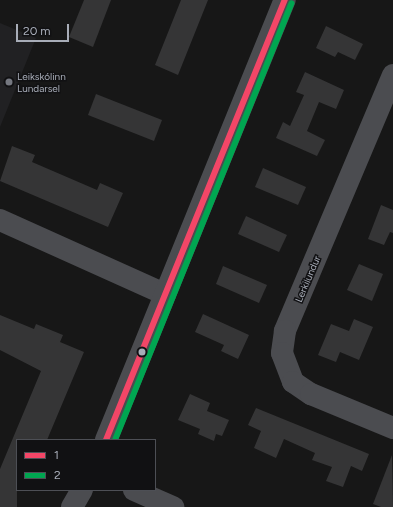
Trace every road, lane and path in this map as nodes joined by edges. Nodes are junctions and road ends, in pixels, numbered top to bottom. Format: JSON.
{"nodes":[{"id":1,"x":285,"y":0,"type":"edge"},
{"id":2,"x":393,"y":75,"type":"edge"},
{"id":3,"x":0,"y":220,"type":"edge"},
{"id":4,"x":165,"y":294,"type":"junction"},
{"id":5,"x":393,"y":428,"type":"edge"},
{"id":6,"x":106,"y":439,"type":"edge"},
{"id":7,"x":81,"y":491,"type":"edge"},
{"id":8,"x":136,"y":491,"type":"edge"},
{"id":9,"x":72,"y":507,"type":"edge"},
{"id":10,"x":173,"y":507,"type":"edge"}],
"edges":[{"from":1,"to":4,"type":"street"},
{"from":2,"to":5,"type":"street","name":"Lerkilundur"},
{"from":3,"to":4,"type":"street"},
{"from":4,"to":6,"type":"street"},
{"from":7,"to":9,"type":"street"},
{"from":8,"to":10,"type":"street"}]}
